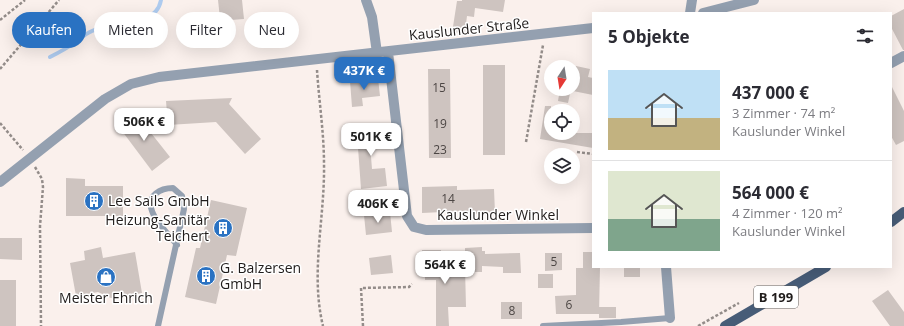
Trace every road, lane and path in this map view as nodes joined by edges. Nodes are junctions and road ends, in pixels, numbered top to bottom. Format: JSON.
{"nodes":[{"id":1,"x":25,"y":0,"type":"edge"},
{"id":2,"x":58,"y":0,"type":"edge"},
{"id":3,"x":366,"y":0,"type":"edge"},
{"id":4,"x":692,"y":0,"type":"edge"},
{"id":5,"x":754,"y":0,"type":"edge"},
{"id":6,"x":690,"y":12,"type":"edge"},
{"id":7,"x":707,"y":12,"type":"edge"},
{"id":8,"x":0,"y":20,"type":"edge"},
{"id":9,"x":592,"y":28,"type":"edge"},
{"id":10,"x":544,"y":34,"type":"junction"},
{"id":11,"x":388,"y":52,"type":"junction"},
{"id":12,"x":377,"y":53,"type":"junction"},
{"id":13,"x":904,"y":56,"type":"edge"},
{"id":14,"x":316,"y":59,"type":"junction"},
{"id":15,"x":892,"y":62,"type":"edge"},
{"id":16,"x":0,"y":69,"type":"edge"},
{"id":17,"x":0,"y":123,"type":"edge"},
{"id":18,"x":526,"y":142,"type":"dead end"},
{"id":19,"x":580,"y":152,"type":"edge"},
{"id":20,"x":592,"y":154,"type":"edge"},
{"id":21,"x":30,"y":159,"type":"junction"},
{"id":22,"x":0,"y":182,"type":"edge"},
{"id":23,"x":904,"y":212,"type":"edge"},
{"id":24,"x":892,"y":221,"type":"edge"},
{"id":25,"x":592,"y":228,"type":"edge"},
{"id":26,"x":176,"y":244,"type":"junction"},
{"id":27,"x":666,"y":268,"type":"edge"},
{"id":28,"x":824,"y":268,"type":"edge"},
{"id":29,"x":412,"y":284,"type":"dead end"},
{"id":30,"x":670,"y":318,"type":"joint"},
{"id":31,"x":41,"y":326,"type":"edge"},
{"id":32,"x":158,"y":326,"type":"edge"},
{"id":33,"x":323,"y":326,"type":"edge"},
{"id":34,"x":363,"y":326,"type":"edge"},
{"id":35,"x":544,"y":326,"type":"edge"},
{"id":36,"x":725,"y":326,"type":"edge"}],
"edges":[{"from":1,"to":8,"type":"path"},
{"from":2,"to":16,"type":"path"},
{"from":3,"to":12,"type":"street"},
{"from":4,"to":6,"type":"street"},
{"from":5,"to":7,"type":"street"},
{"from":9,"to":10,"type":"street","name":"Kauslunder Straße"},
{"from":10,"to":11,"type":"street","name":"Kauslunder Straße"},
{"from":10,"to":18,"type":"path"},
{"from":11,"to":12,"type":"street","name":"Kauslunder Straße"},
{"from":11,"to":25,"type":"street","name":"Kauslunder Winkel"},
{"from":12,"to":14,"type":"street","name":"Kauslunder Straße"},
{"from":13,"to":15,"type":"street"},
{"from":14,"to":21,"type":"street","name":"Kauslunder Straße"},
{"from":14,"to":33,"type":"path"},
{"from":17,"to":21,"type":"path"},
{"from":19,"to":20,"type":"path"},
{"from":21,"to":22,"type":"street","name":"Kauslunder Straße"},
{"from":21,"to":31,"type":"path"},
{"from":23,"to":24,"type":"main road"},
{"from":26,"to":26,"type":"lane"},
{"from":26,"to":32,"type":"lane"},
{"from":27,"to":30,"type":"street"},
{"from":28,"to":36,"type":"main road","number":"B 199"},
{"from":29,"to":34,"type":"path"},
{"from":30,"to":35,"type":"lane"}]}
